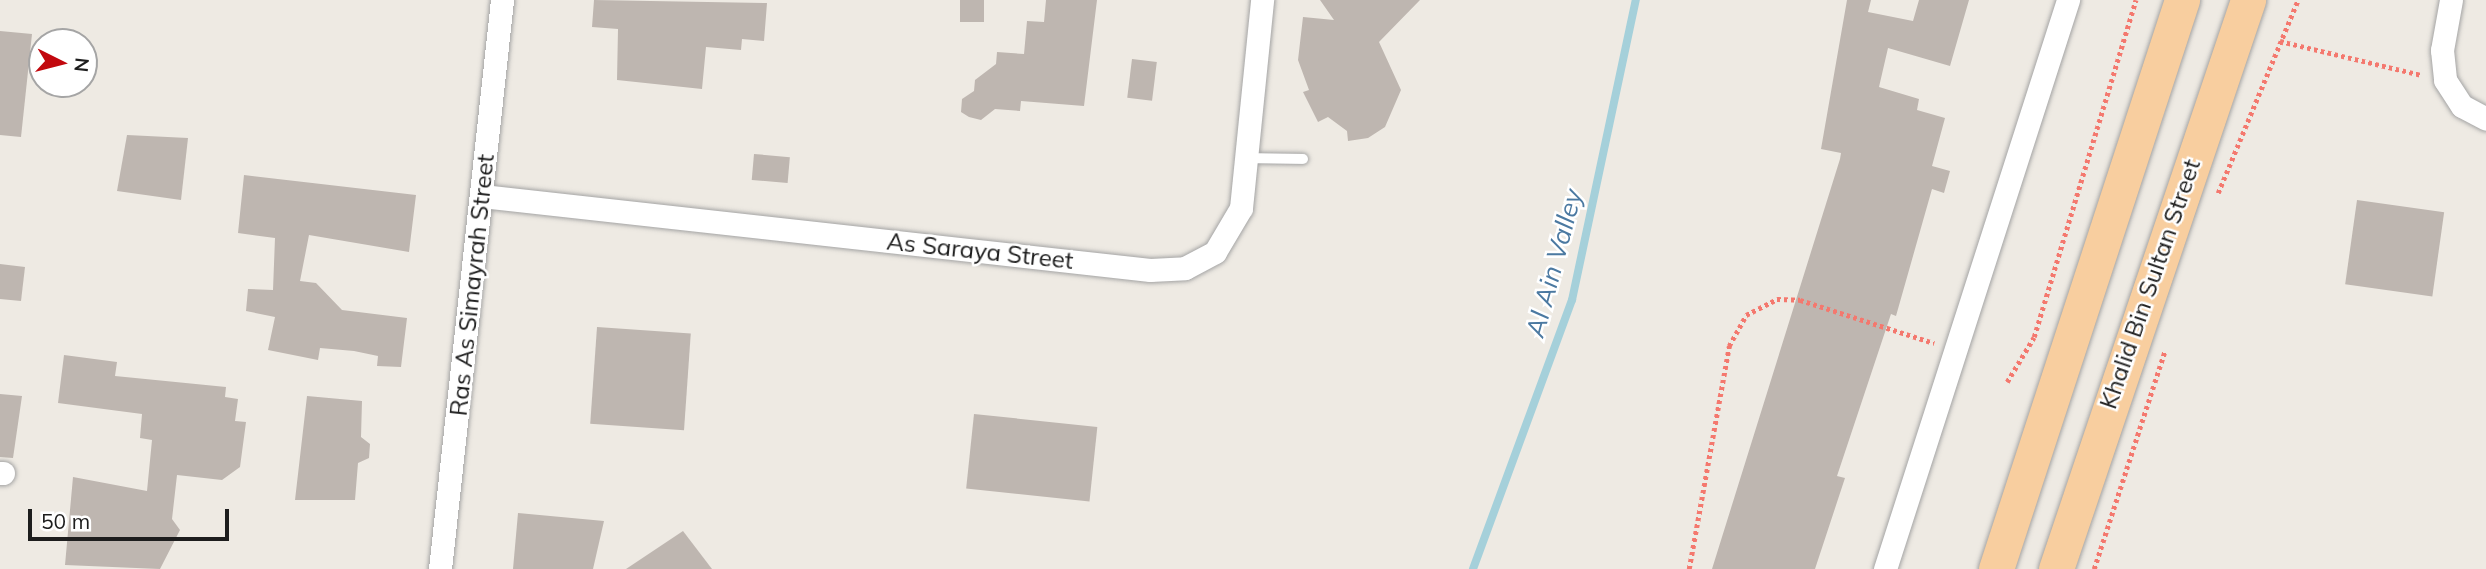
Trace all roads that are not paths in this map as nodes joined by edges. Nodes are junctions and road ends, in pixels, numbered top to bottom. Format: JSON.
{"nodes":[{"id":1,"x":502,"y":0,"type":"edge"},
{"id":2,"x":1262,"y":0,"type":"edge"},
{"id":3,"x":2068,"y":0,"type":"edge"},
{"id":4,"x":2182,"y":0,"type":"edge"},
{"id":5,"x":2248,"y":0,"type":"edge"},
{"id":6,"x":2451,"y":0,"type":"edge"},
{"id":7,"x":2486,"y":119,"type":"edge"},
{"id":8,"x":1246,"y":158,"type":"junction"},
{"id":9,"x":1303,"y":159,"type":"dead end"},
{"id":10,"x":482,"y":196,"type":"junction"},
{"id":11,"x":440,"y":569,"type":"edge"},
{"id":12,"x":1885,"y":569,"type":"edge"},
{"id":13,"x":1996,"y":569,"type":"edge"},
{"id":14,"x":2056,"y":569,"type":"edge"}],
"edges":[{"from":1,"to":10,"type":"street","name":"Ras As Simayrah Street"},
{"from":2,"to":8,"type":"street","name":"As Saraya Street"},
{"from":3,"to":12,"type":"street"},
{"from":4,"to":13,"type":"main road"},
{"from":5,"to":14,"type":"main road","name":"Khalid Bin Sultan Street"},
{"from":6,"to":7,"type":"street"},
{"from":8,"to":9,"type":"lane"},
{"from":8,"to":10,"type":"street","name":"As Saraya Street"},
{"from":10,"to":11,"type":"street","name":"Ras As Simayrah Street"}]}
